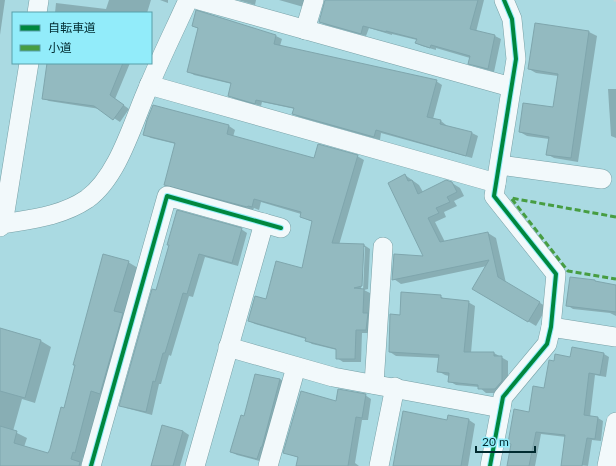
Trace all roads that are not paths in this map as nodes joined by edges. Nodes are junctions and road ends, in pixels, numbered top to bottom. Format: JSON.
{"nodes":[{"id":1,"x":39,"y":0,"type":"edge"},
{"id":2,"x":188,"y":0,"type":"edge"},
{"id":3,"x":199,"y":0,"type":"edge"},
{"id":4,"x":314,"y":0,"type":"edge"},
{"id":5,"x":504,"y":0,"type":"edge"},
{"id":6,"x":37,"y":12,"type":"edge"},
{"id":7,"x":305,"y":30,"type":"junction"},
{"id":8,"x":29,"y":64,"type":"edge"},
{"id":9,"x":149,"y":85,"type":"junction"},
{"id":10,"x":511,"y":87,"type":"junction"},
{"id":11,"x":498,"y":174,"type":"junction"},
{"id":12,"x":602,"y":179,"type":"dead end"},
{"id":13,"x":2,"y":226,"type":"edge"},
{"id":14,"x":383,"y":247,"type":"dead end"},
{"id":15,"x":551,"y":327,"type":"junction"},
{"id":16,"x":616,"y":337,"type":"edge"},
{"id":17,"x":228,"y":347,"type":"junction"},
{"id":18,"x":296,"y":367,"type":"junction"},
{"id":19,"x":374,"y":384,"type":"junction"},
{"id":20,"x":395,"y":388,"type":"junction"},
{"id":21,"x":501,"y":408,"type":"junction"},
{"id":22,"x":616,"y":422,"type":"edge"},
{"id":23,"x":91,"y":466,"type":"edge"},
{"id":24,"x":195,"y":466,"type":"edge"},
{"id":25,"x":268,"y":466,"type":"edge"},
{"id":26,"x":379,"y":466,"type":"edge"},
{"id":27,"x":490,"y":466,"type":"edge"},
{"id":28,"x":607,"y":466,"type":"edge"}],
"edges":[{"from":1,"to":6,"type":"street"},
{"from":2,"to":9,"type":"street"},
{"from":3,"to":7,"type":"street"},
{"from":4,"to":7,"type":"street"},
{"from":5,"to":10,"type":"street"},
{"from":7,"to":10,"type":"street"},
{"from":8,"to":13,"type":"street"},
{"from":9,"to":11,"type":"street"},
{"from":9,"to":13,"type":"street"},
{"from":10,"to":11,"type":"street"},
{"from":11,"to":12,"type":"street"},
{"from":11,"to":15,"type":"street"},
{"from":14,"to":19,"type":"street"},
{"from":15,"to":16,"type":"street"},
{"from":15,"to":21,"type":"street"},
{"from":17,"to":18,"type":"street"},
{"from":17,"to":23,"type":"street"},
{"from":17,"to":24,"type":"street"},
{"from":18,"to":19,"type":"street"},
{"from":18,"to":25,"type":"street"},
{"from":19,"to":20,"type":"street"},
{"from":20,"to":21,"type":"street"},
{"from":20,"to":26,"type":"street"},
{"from":21,"to":27,"type":"street"},
{"from":22,"to":28,"type":"street"}]}
